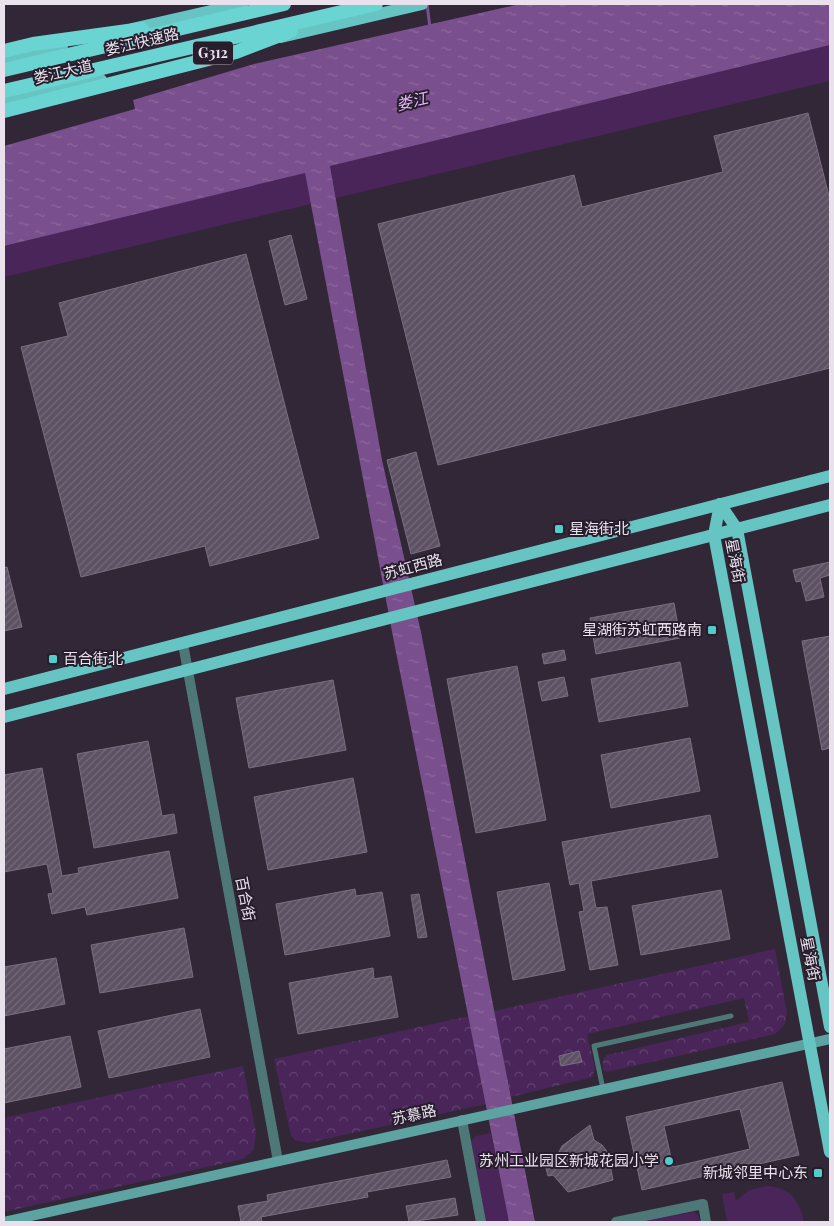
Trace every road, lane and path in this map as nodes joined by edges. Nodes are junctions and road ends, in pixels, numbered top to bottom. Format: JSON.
{"nodes":[{"id":1,"x":284,"y":4,"type":"edge"},
{"id":2,"x":376,"y":4,"type":"edge"},
{"id":3,"x":422,"y":4,"type":"edge"},
{"id":4,"x":246,"y":8,"type":"edge"},
{"id":5,"x":345,"y":11,"type":"junction"},
{"id":6,"x":4,"y":51,"type":"edge"},
{"id":7,"x":4,"y":59,"type":"edge"},
{"id":8,"x":4,"y":70,"type":"edge"},
{"id":9,"x":4,"y":91,"type":"edge"},
{"id":10,"x":4,"y":102,"type":"edge"},
{"id":11,"x":4,"y":111,"type":"edge"},
{"id":12,"x":830,"y":476,"type":"edge"},
{"id":13,"x":720,"y":504,"type":"junction"},
{"id":14,"x":830,"y":505,"type":"edge"},
{"id":15,"x":737,"y":529,"type":"junction"},
{"id":16,"x":714,"y":535,"type":"junction"},
{"id":17,"x":183,"y":644,"type":"junction"},
{"id":18,"x":187,"y":670,"type":"junction"},
{"id":19,"x":4,"y":688,"type":"edge"},
{"id":20,"x":4,"y":717,"type":"edge"},
{"id":21,"x":731,"y":1016,"type":"dead end"},
{"id":22,"x":830,"y":1027,"type":"edge"},
{"id":23,"x":830,"y":1039,"type":"edge"},
{"id":24,"x":810,"y":1044,"type":"junction"},
{"id":25,"x":603,"y":1089,"type":"junction"},
{"id":26,"x":462,"y":1120,"type":"junction"},
{"id":27,"x":830,"y":1152,"type":"edge"},
{"id":28,"x":278,"y":1160,"type":"junction"},
{"id":29,"x":4,"y":1222,"type":"edge"},
{"id":30,"x":481,"y":1222,"type":"edge"},
{"id":31,"x":616,"y":1222,"type":"edge"},
{"id":32,"x":706,"y":1222,"type":"edge"}],
"edges":[{"from":1,"to":4,"type":"highway","name":"娄江快速路"},
{"from":2,"to":5,"type":"highway","name":"娄江快速路"},
{"from":3,"to":10,"type":"main road","name":"娄江大道","number":"G312"},
{"from":4,"to":6,"type":"highway"},
{"from":4,"to":7,"type":"main road","name":"娄江大道"},
{"from":4,"to":8,"type":"highway","name":"娄江快速路"},
{"from":5,"to":9,"type":"highway","name":"娄江快速路"},
{"from":5,"to":11,"type":"highway"},
{"from":12,"to":13,"type":"main road","name":"苏虹西路"},
{"from":13,"to":15,"type":"main road","name":"星海街"},
{"from":13,"to":16,"type":"main road","name":"星海街"},
{"from":13,"to":17,"type":"main road","name":"苏虹西路"},
{"from":14,"to":15,"type":"main road"},
{"from":15,"to":16,"type":"main road"},
{"from":15,"to":22,"type":"main road","name":"星海街"},
{"from":16,"to":18,"type":"main road"},
{"from":16,"to":24,"type":"main road","name":"星海街"},
{"from":17,"to":18,"type":"street","name":"百合街"},
{"from":17,"to":19,"type":"main road","name":"苏虹西路"},
{"from":18,"to":20,"type":"main road"},
{"from":18,"to":28,"type":"street","name":"百合街"},
{"from":21,"to":25,"type":"lane"},
{"from":23,"to":24,"type":"main road","name":"苏慕路"},
{"from":24,"to":25,"type":"main road","name":"苏慕路"},
{"from":24,"to":27,"type":"main road","name":"星海街"},
{"from":25,"to":26,"type":"main road","name":"苏慕路"},
{"from":26,"to":28,"type":"main road","name":"苏慕路"},
{"from":26,"to":30,"type":"street"},
{"from":28,"to":29,"type":"main road","name":"苏慕路"},
{"from":31,"to":32,"type":"street"}]}
